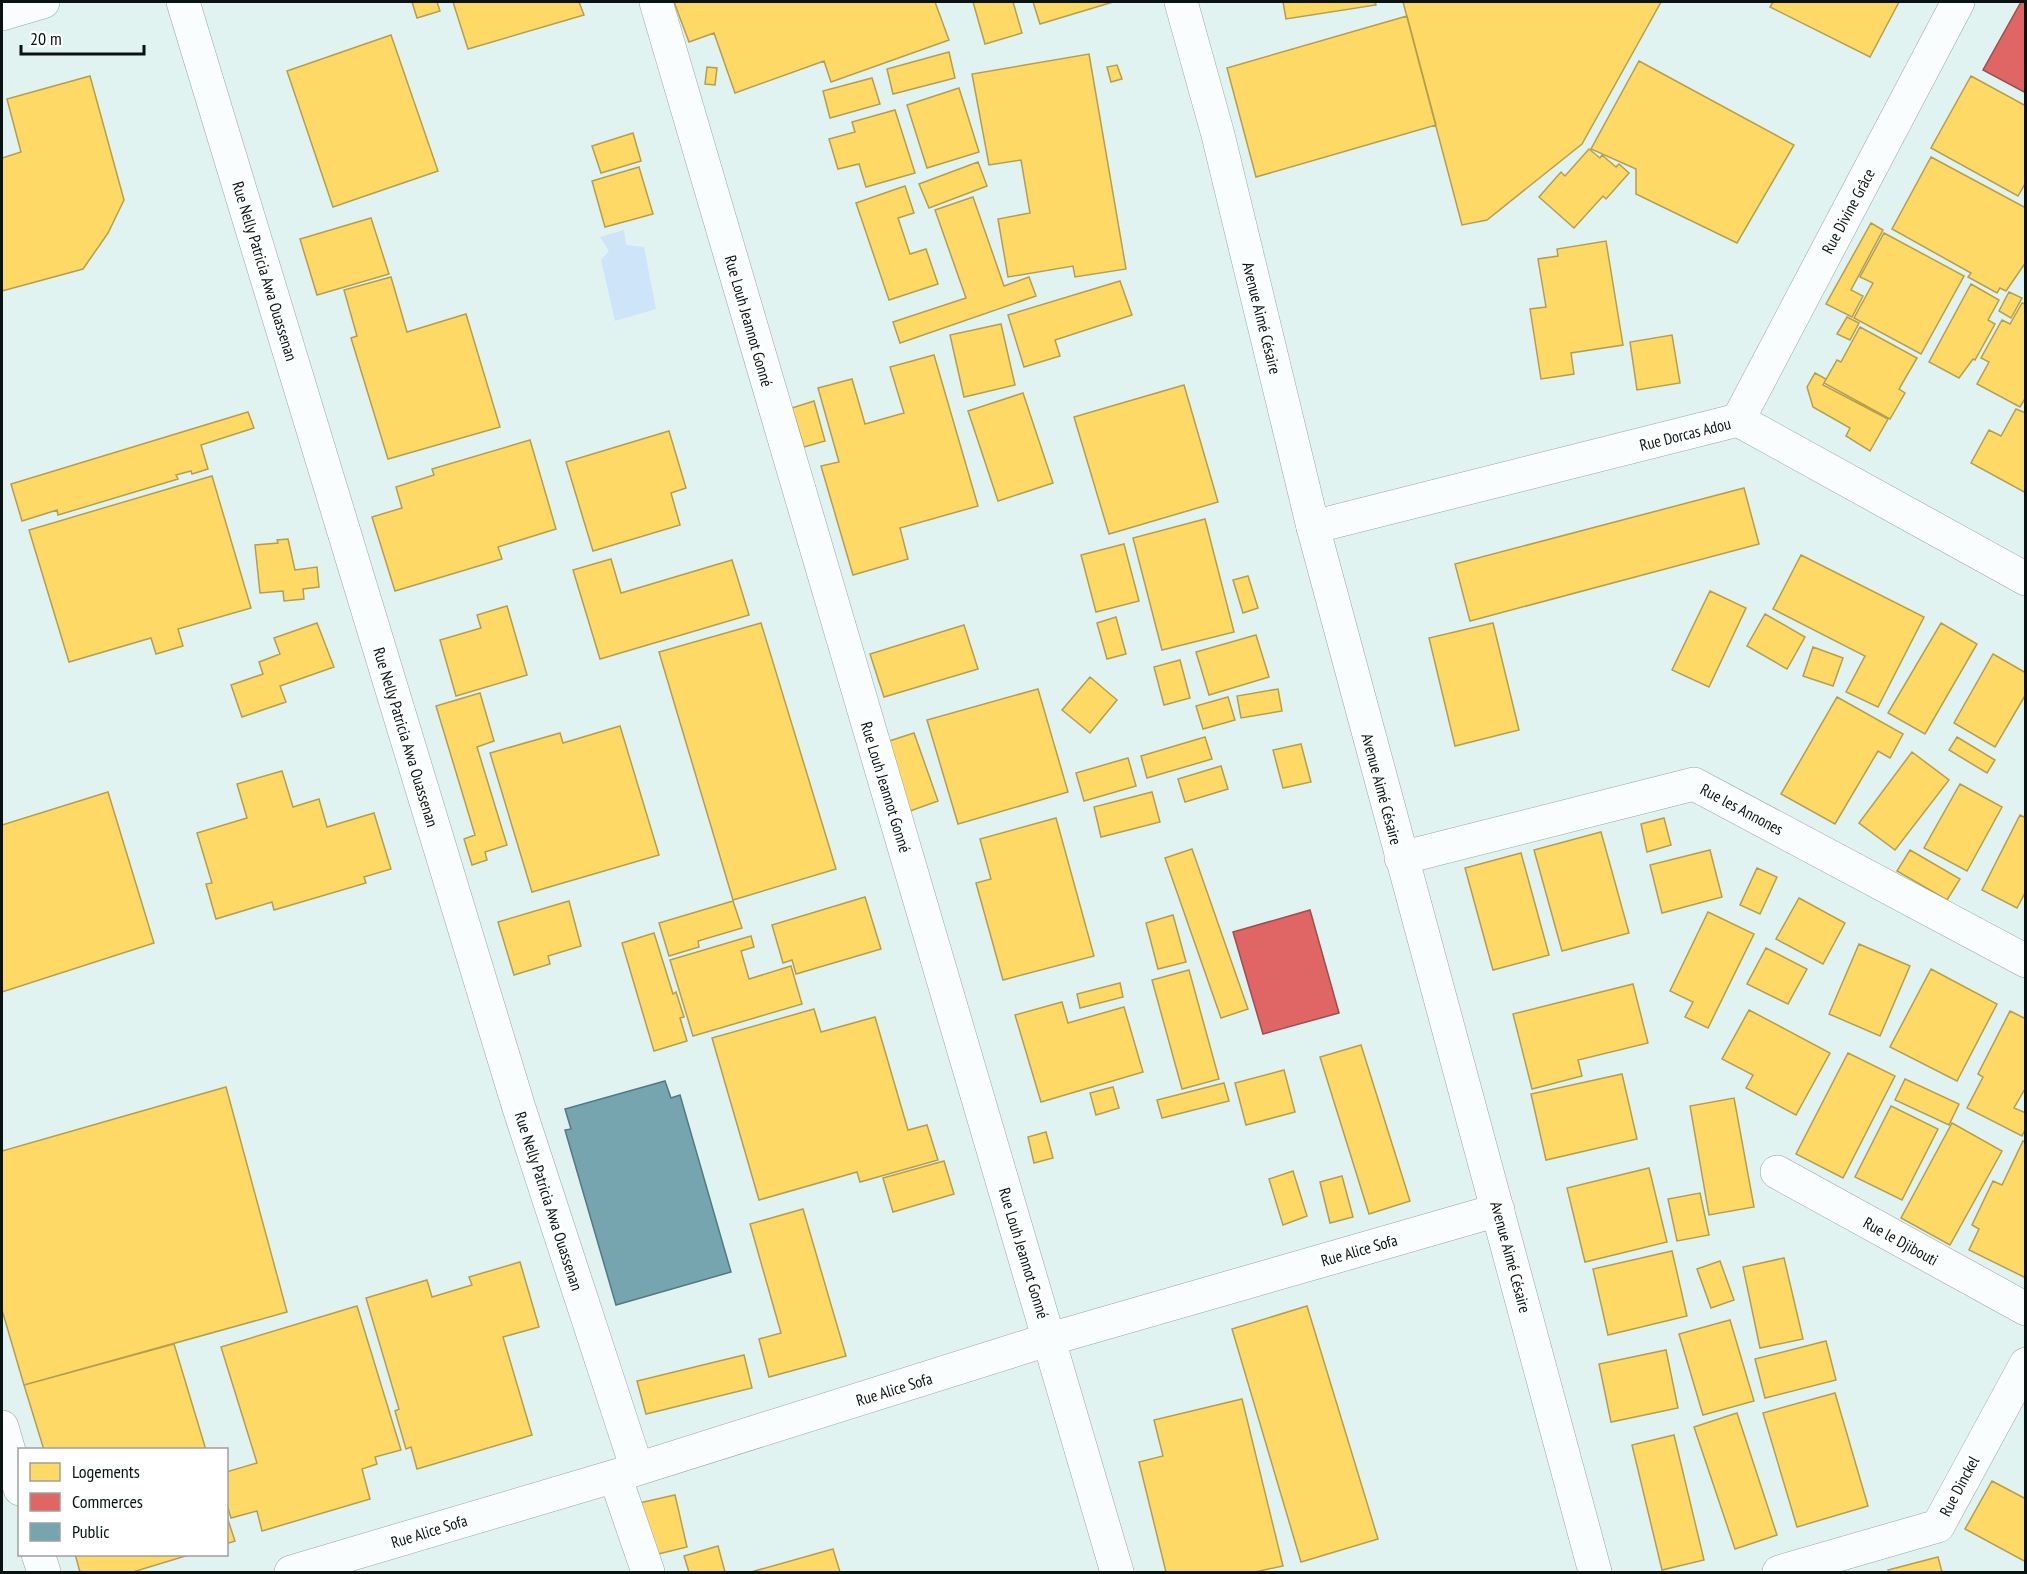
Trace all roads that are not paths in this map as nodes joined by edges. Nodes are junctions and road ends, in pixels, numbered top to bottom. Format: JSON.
{"nodes":[{"id":1,"x":43,"y":2,"type":"edge"},
{"id":2,"x":183,"y":2,"type":"edge"},
{"id":3,"x":656,"y":2,"type":"edge"},
{"id":4,"x":1181,"y":2,"type":"edge"},
{"id":5,"x":1958,"y":2,"type":"edge"},
{"id":6,"x":2,"y":14,"type":"edge"},
{"id":7,"x":1738,"y":420,"type":"junction"},
{"id":8,"x":1313,"y":527,"type":"junction"},
{"id":9,"x":2025,"y":579,"type":"edge"},
{"id":10,"x":1401,"y":858,"type":"junction"},
{"id":11,"x":2025,"y":961,"type":"edge"},
{"id":12,"x":1777,"y":1172,"type":"dead end"},
{"id":13,"x":1498,"y":1210,"type":"junction"},
{"id":14,"x":2025,"y":1309,"type":"edge"},
{"id":15,"x":1050,"y":1340,"type":"junction"},
{"id":16,"x":2025,"y":1364,"type":"edge"},
{"id":17,"x":2,"y":1427,"type":"edge"},
{"id":18,"x":626,"y":1473,"type":"junction"},
{"id":19,"x":18,"y":1482,"type":"edge"},
{"id":20,"x":40,"y":1556,"type":"edge"},
{"id":21,"x":298,"y":1571,"type":"edge"},
{"id":22,"x":44,"y":1572,"type":"edge"},
{"id":23,"x":648,"y":1572,"type":"edge"},
{"id":24,"x":1117,"y":1572,"type":"edge"},
{"id":25,"x":1595,"y":1572,"type":"edge"},
{"id":26,"x":1779,"y":1572,"type":"edge"}],
"edges":[{"from":1,"to":6,"type":"street"},
{"from":2,"to":18,"type":"street","name":"Rue Nelly Patricia Awa Ouassenan"},
{"from":3,"to":15,"type":"street","name":"Rue Louh Jeannot Gonné"},
{"from":4,"to":8,"type":"street","name":"Avenue Aimé Césaire"},
{"from":5,"to":7,"type":"street","name":"Rue Divine Grâce"},
{"from":7,"to":8,"type":"street","name":"Rue Dorcas Adou"},
{"from":7,"to":9,"type":"street","name":"Rue Dorcas Adou"},
{"from":8,"to":10,"type":"street","name":"Avenue Aimé Césaire"},
{"from":10,"to":11,"type":"street","name":"Rue les Annones"},
{"from":10,"to":13,"type":"street","name":"Avenue Aimé Césaire"},
{"from":12,"to":14,"type":"street","name":"Rue le Djibouti"},
{"from":13,"to":15,"type":"street","name":"Rue Alice Sofa"},
{"from":13,"to":25,"type":"street","name":"Avenue Aimé Césaire"},
{"from":15,"to":18,"type":"street","name":"Rue Alice Sofa"},
{"from":15,"to":24,"type":"street","name":"Rue Louh Jeannot Gonné"},
{"from":16,"to":26,"type":"street","name":"Rue Dinckel"},
{"from":17,"to":19,"type":"street"},
{"from":18,"to":21,"type":"street","name":"Rue Alice Sofa"},
{"from":18,"to":23,"type":"street","name":"Rue Nelly Patricia Awa Ouassenan"},
{"from":20,"to":22,"type":"street"}]}
